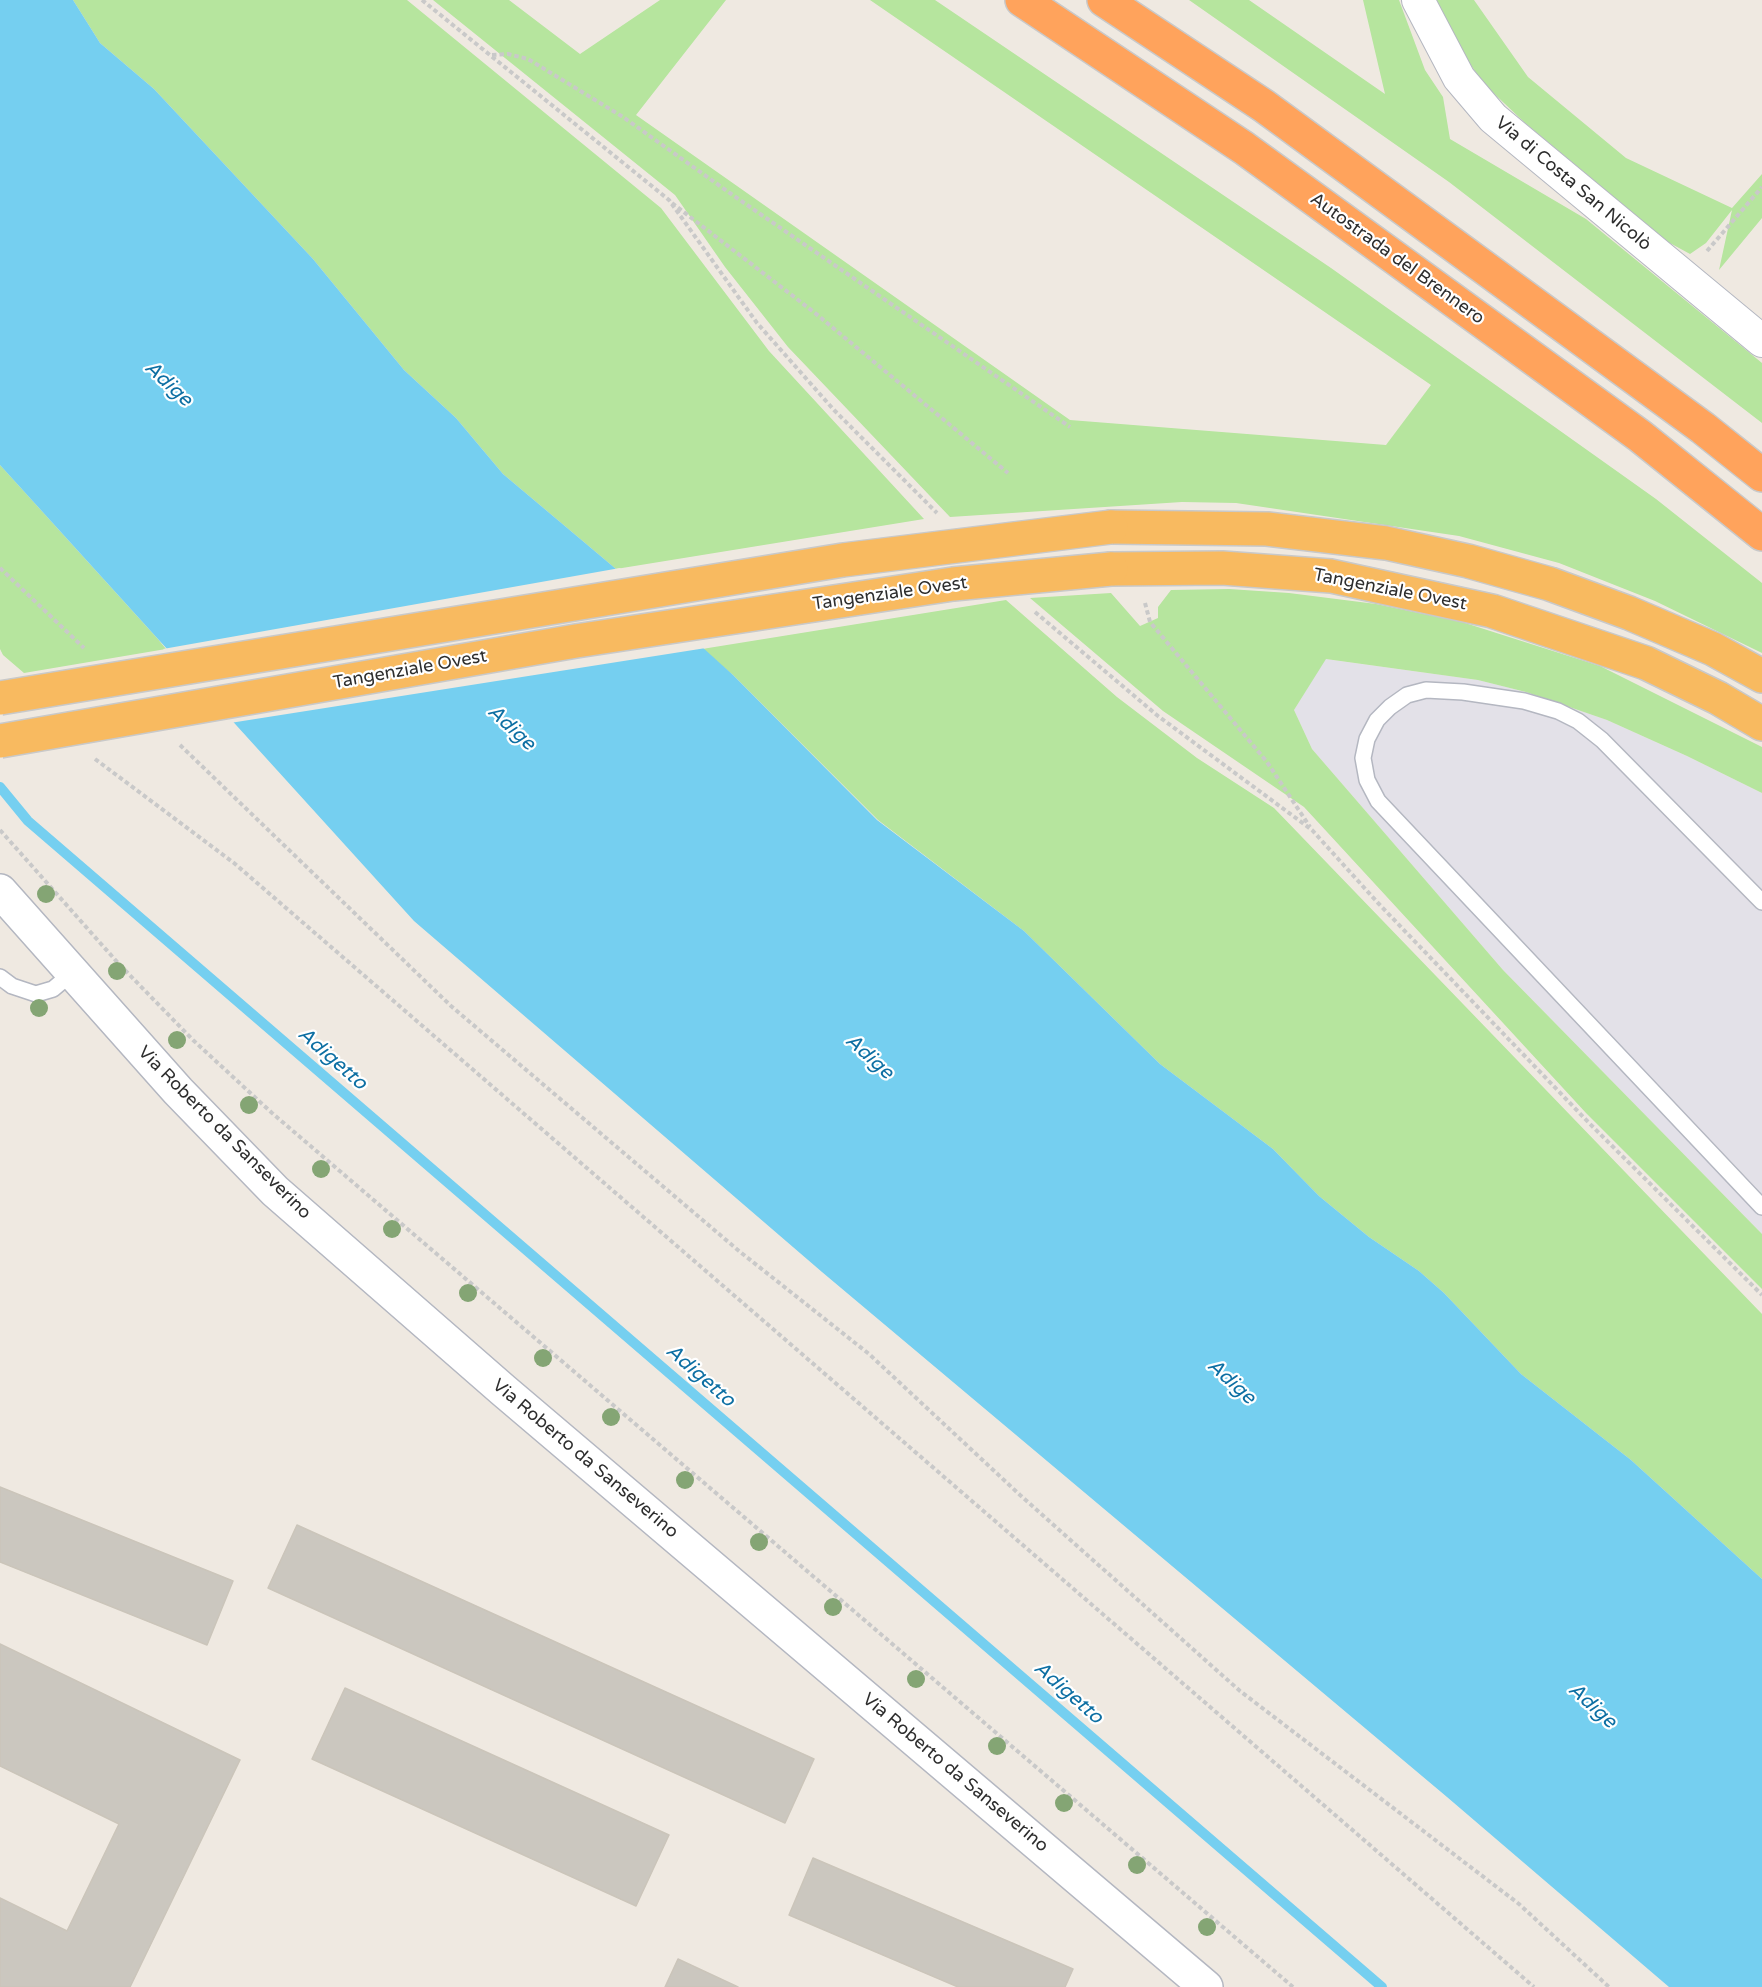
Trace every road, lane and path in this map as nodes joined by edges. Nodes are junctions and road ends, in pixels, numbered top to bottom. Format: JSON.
{"nodes":[{"id":1,"x":422,"y":0,"type":"edge"},
{"id":2,"x":1022,"y":0,"type":"edge"},
{"id":3,"x":1104,"y":0,"type":"edge"},
{"id":4,"x":1418,"y":0,"type":"edge"},
{"id":5,"x":490,"y":55,"type":"junction"},
{"id":6,"x":1762,"y":188,"type":"edge"},
{"id":7,"x":669,"y":200,"type":"junction"},
{"id":8,"x":1685,"y":277,"type":"junction"},
{"id":9,"x":1762,"y":341,"type":"edge"},
{"id":10,"x":1070,"y":427,"type":"dead end"},
{"id":11,"x":1008,"y":473,"type":"dead end"},
{"id":12,"x":1762,"y":475,"type":"edge"},
{"id":13,"x":939,"y":516,"type":"dead end"},
{"id":14,"x":1762,"y":534,"type":"edge"},
{"id":15,"x":0,"y":568,"type":"edge"},
{"id":16,"x":1123,"y":568,"type":"junction"},
{"id":17,"x":1030,"y":608,"type":"dead end"},
{"id":18,"x":89,"y":654,"type":"dead end"},
{"id":19,"x":1762,"y":676,"type":"edge"},
{"id":20,"x":0,"y":698,"type":"edge"},
{"id":21,"x":1762,"y":724,"type":"edge"},
{"id":22,"x":173,"y":738,"type":"dead end"},
{"id":23,"x":0,"y":741,"type":"edge"},
{"id":24,"x":92,"y":756,"type":"dead end"},
{"id":25,"x":0,"y":830,"type":"edge"},
{"id":26,"x":1312,"y":830,"type":"junction"},
{"id":27,"x":0,"y":891,"type":"edge"},
{"id":28,"x":1762,"y":902,"type":"edge"},
{"id":29,"x":72,"y":973,"type":"junction"},
{"id":30,"x":0,"y":977,"type":"edge"},
{"id":31,"x":1762,"y":1207,"type":"edge"},
{"id":32,"x":1762,"y":1295,"type":"edge"},
{"id":33,"x":1206,"y":1987,"type":"edge"},
{"id":34,"x":1293,"y":1987,"type":"edge"},
{"id":35,"x":1534,"y":1987,"type":"edge"},
{"id":36,"x":1609,"y":1987,"type":"edge"}],
"edges":[{"from":1,"to":5,"type":"path"},
{"from":2,"to":14,"type":"highway","name":"Autostrada del Brennero"},
{"from":3,"to":12,"type":"highway"},
{"from":4,"to":8,"type":"street","name":"Via di Costa San Nicolò"},
{"from":5,"to":7,"type":"path"},
{"from":5,"to":10,"type":"path"},
{"from":6,"to":8,"type":"path"},
{"from":7,"to":11,"type":"path"},
{"from":7,"to":13,"type":"path"},
{"from":8,"to":9,"type":"street","name":"Via di Costa San Nicolò"},
{"from":15,"to":18,"type":"path"},
{"from":16,"to":21,"type":"highway","name":"Tangenziale Ovest"},
{"from":16,"to":23,"type":"highway","name":"Tangenziale Ovest","bridge":true},
{"from":16,"to":26,"type":"path"},
{"from":17,"to":26,"type":"path"},
{"from":19,"to":20,"type":"highway","name":"Tangenziale Ovest","bridge":true},
{"from":22,"to":36,"type":"path"},
{"from":24,"to":35,"type":"path"},
{"from":25,"to":34,"type":"path"},
{"from":26,"to":32,"type":"path"},
{"from":27,"to":29,"type":"street","name":"Via Roberto da Sanseverino"},
{"from":28,"to":31,"type":"lane"},
{"from":29,"to":30,"type":"lane"},
{"from":29,"to":33,"type":"street","name":"Via Roberto da Sanseverino"}]}
